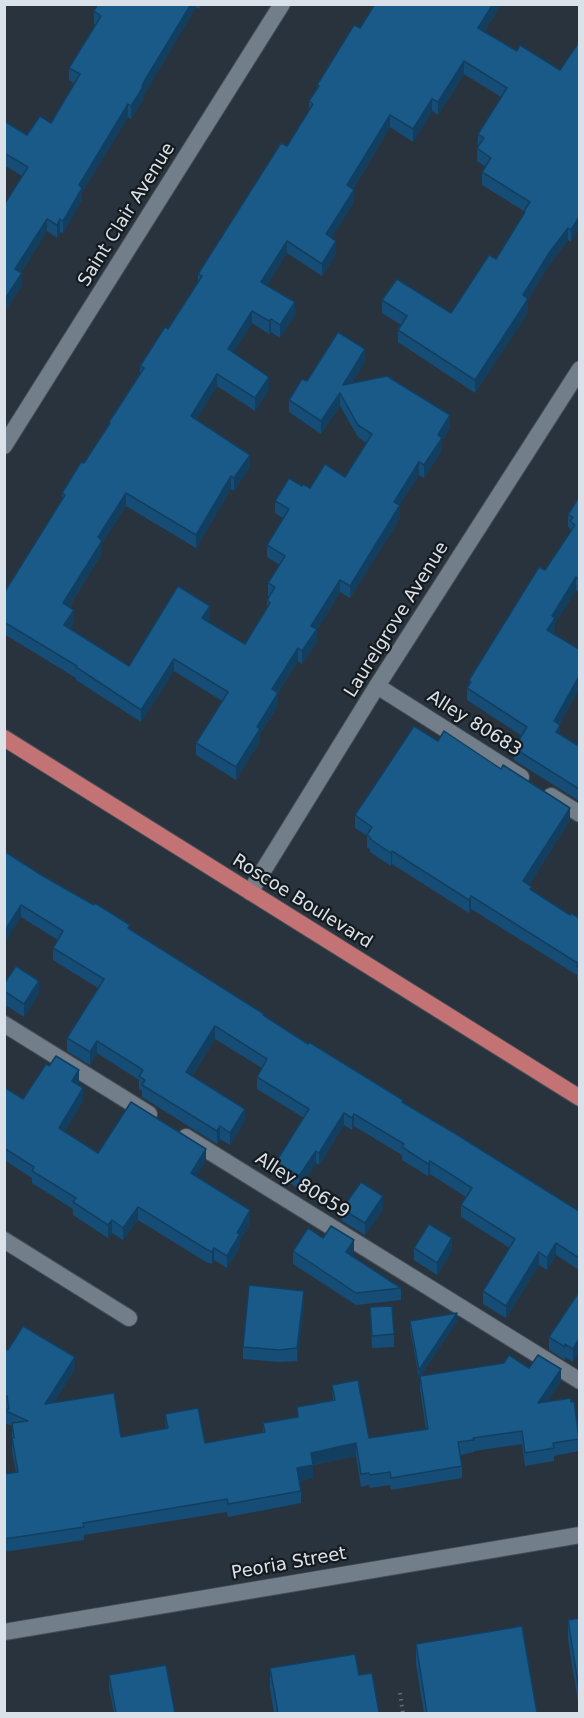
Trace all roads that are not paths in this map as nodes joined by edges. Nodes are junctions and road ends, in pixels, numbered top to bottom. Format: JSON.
{"nodes":[{"id":1,"x":282,"y":4,"type":"edge"},
{"id":2,"x":579,"y":369,"type":"edge"},
{"id":3,"x":4,"y":446,"type":"edge"},
{"id":4,"x":377,"y":686,"type":"junction"},
{"id":5,"x":4,"y":738,"type":"edge"},
{"id":6,"x":579,"y":814,"type":"edge"},
{"id":7,"x":249,"y":892,"type":"junction"},
{"id":8,"x":4,"y":1024,"type":"edge"},
{"id":9,"x":579,"y":1098,"type":"edge"},
{"id":10,"x":4,"y":1240,"type":"edge"},
{"id":11,"x":129,"y":1318,"type":"dead end"},
{"id":12,"x":579,"y":1381,"type":"edge"},
{"id":13,"x":579,"y":1534,"type":"edge"},
{"id":14,"x":4,"y":1632,"type":"edge"}],
"edges":[{"from":1,"to":3,"type":"street","name":"Saint Clair Avenue"},
{"from":2,"to":4,"type":"street","name":"Laurelgrove Avenue"},
{"from":4,"to":6,"type":"street","name":"Alley 80683"},
{"from":4,"to":7,"type":"street","name":"Laurelgrove Avenue"},
{"from":5,"to":7,"type":"main road","name":"Roscoe Boulevard"},
{"from":7,"to":9,"type":"main road","name":"Roscoe Boulevard"},
{"from":8,"to":12,"type":"street","name":"Alley 80659"},
{"from":10,"to":11,"type":"street"},
{"from":13,"to":14,"type":"street","name":"Peoria Street"}]}
